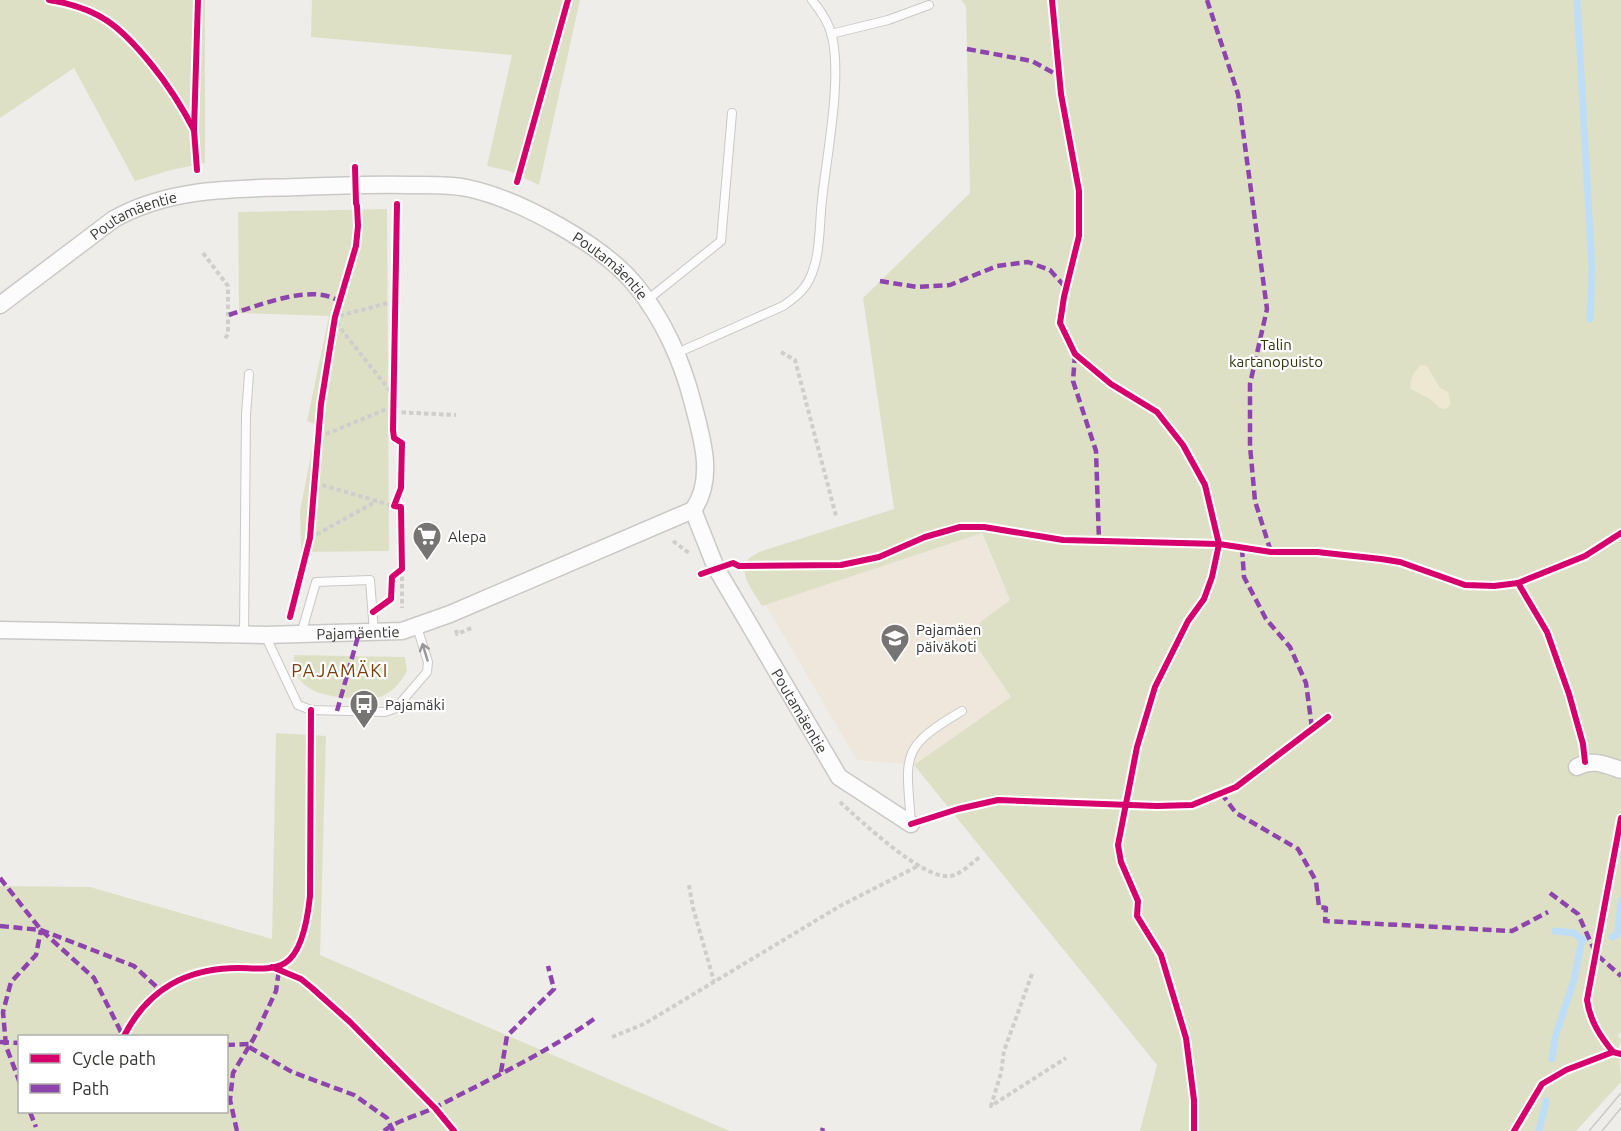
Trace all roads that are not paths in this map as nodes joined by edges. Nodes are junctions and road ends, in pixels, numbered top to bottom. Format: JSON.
{"nodes":[{"id":1,"x":812,"y":0,"type":"edge"},
{"id":2,"x":929,"y":5,"type":"dead end"},
{"id":3,"x":831,"y":34,"type":"junction"},
{"id":4,"x":732,"y":113,"type":"dead end"},
{"id":5,"x":646,"y":301,"type":"junction"},
{"id":6,"x":0,"y":305,"type":"edge"},
{"id":7,"x":676,"y":354,"type":"junction"},
{"id":8,"x":249,"y":374,"type":"dead end"},
{"id":9,"x":693,"y":510,"type":"junction"},
{"id":10,"x":417,"y":627,"type":"junction"},
{"id":11,"x":0,"y":630,"type":"edge"},
{"id":12,"x":374,"y":632,"type":"junction"},
{"id":13,"x":244,"y":634,"type":"junction"},
{"id":14,"x":301,"y":634,"type":"junction"},
{"id":15,"x":265,"y":635,"type":"junction"},
{"id":16,"x":962,"y":711,"type":"dead end"},
{"id":17,"x":1577,"y":767,"type":"dead end"},
{"id":18,"x":1621,"y":770,"type":"edge"},
{"id":19,"x":911,"y":824,"type":"joint"}],
"edges":[{"from":1,"to":3,"type":"lane"},
{"from":2,"to":3,"type":"lane"},
{"from":3,"to":7,"type":"lane"},
{"from":4,"to":5,"type":"lane"},
{"from":5,"to":6,"type":"street","name":"Poutamäentie"},
{"from":5,"to":7,"type":"street","name":"Poutamäentie"},
{"from":7,"to":9,"type":"street","name":"Poutamäentie"},
{"from":8,"to":13,"type":"lane"},
{"from":9,"to":10,"type":"street","name":"Pajamäentie"},
{"from":9,"to":19,"type":"street","name":"Poutamäentie"},
{"from":10,"to":12,"type":"street","name":"Pajamäentie"},
{"from":15,"to":10,"type":"lane","one_way":true},
{"from":11,"to":13,"type":"street","name":"Pajamäentie"},
{"from":12,"to":14,"type":"street","name":"Pajamäentie"},
{"from":12,"to":14,"type":"lane"},
{"from":13,"to":15,"type":"street","name":"Pajamäentie"},
{"from":14,"to":15,"type":"street","name":"Pajamäentie"},
{"from":16,"to":19,"type":"lane"},
{"from":17,"to":18,"type":"street"}]}
